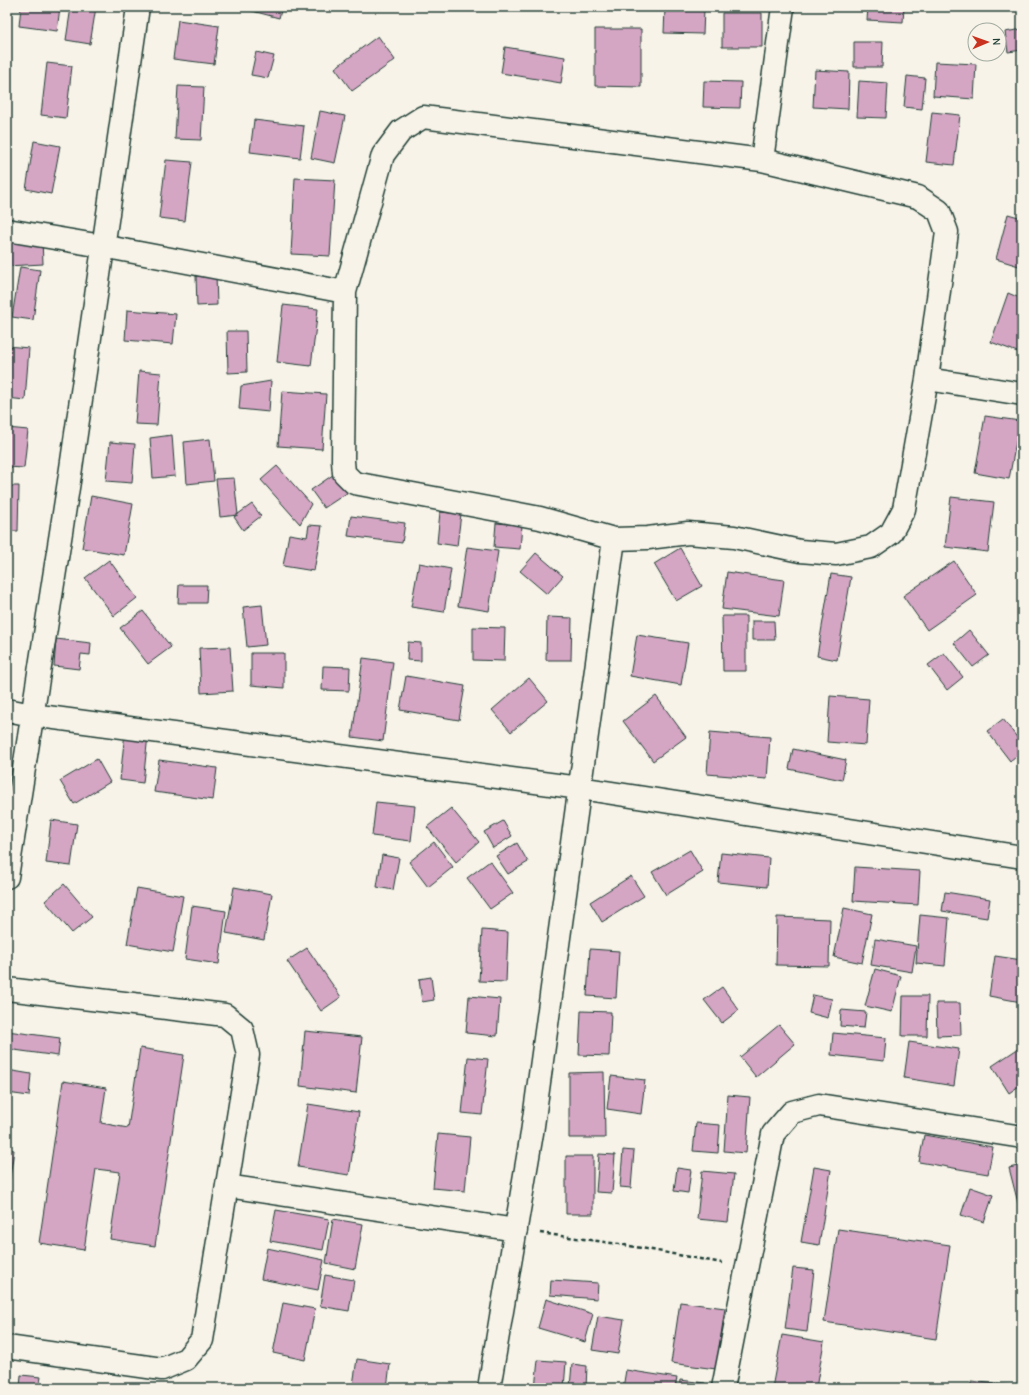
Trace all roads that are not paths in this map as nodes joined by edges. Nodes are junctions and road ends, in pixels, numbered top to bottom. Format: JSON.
{"nodes":[{"id":1,"x":138,"y":7,"type":"edge"},
{"id":2,"x":782,"y":7,"type":"edge"},
{"id":3,"x":762,"y":160,"type":"junction"},
{"id":4,"x":7,"y":230,"type":"edge"},
{"id":5,"x":102,"y":246,"type":"junction"},
{"id":6,"x":345,"y":292,"type":"junction"},
{"id":7,"x":927,"y":379,"type":"junction"},
{"id":8,"x":1022,"y":394,"type":"edge"},
{"id":9,"x":614,"y":540,"type":"junction"},
{"id":10,"x":7,"y":710,"type":"edge"},
{"id":11,"x":32,"y":715,"type":"junction"},
{"id":12,"x":580,"y":788,"type":"junction"},
{"id":13,"x":1022,"y":857,"type":"edge"},
{"id":14,"x":7,"y":877,"type":"edge"},
{"id":15,"x":7,"y":989,"type":"edge"},
{"id":16,"x":1022,"y":1137,"type":"edge"},
{"id":17,"x":227,"y":1186,"type":"junction"},
{"id":18,"x":516,"y":1230,"type":"junction"},
{"id":19,"x":7,"y":1347,"type":"edge"},
{"id":20,"x":489,"y":1388,"type":"edge"},
{"id":21,"x":723,"y":1388,"type":"edge"}],
"edges":[{"from":1,"to":5,"type":"street"},
{"from":2,"to":3,"type":"street"},
{"from":3,"to":6,"type":"street"},
{"from":3,"to":7,"type":"street"},
{"from":4,"to":5,"type":"street"},
{"from":5,"to":6,"type":"street"},
{"from":5,"to":11,"type":"street"},
{"from":6,"to":9,"type":"street"},
{"from":7,"to":8,"type":"street"},
{"from":7,"to":9,"type":"street"},
{"from":9,"to":12,"type":"street"},
{"from":10,"to":11,"type":"street"},
{"from":11,"to":12,"type":"street"},
{"from":11,"to":14,"type":"street"},
{"from":12,"to":13,"type":"street"},
{"from":12,"to":18,"type":"street"},
{"from":15,"to":17,"type":"street"},
{"from":16,"to":21,"type":"street"},
{"from":17,"to":18,"type":"street"},
{"from":17,"to":19,"type":"street"},
{"from":18,"to":20,"type":"street"}]}
